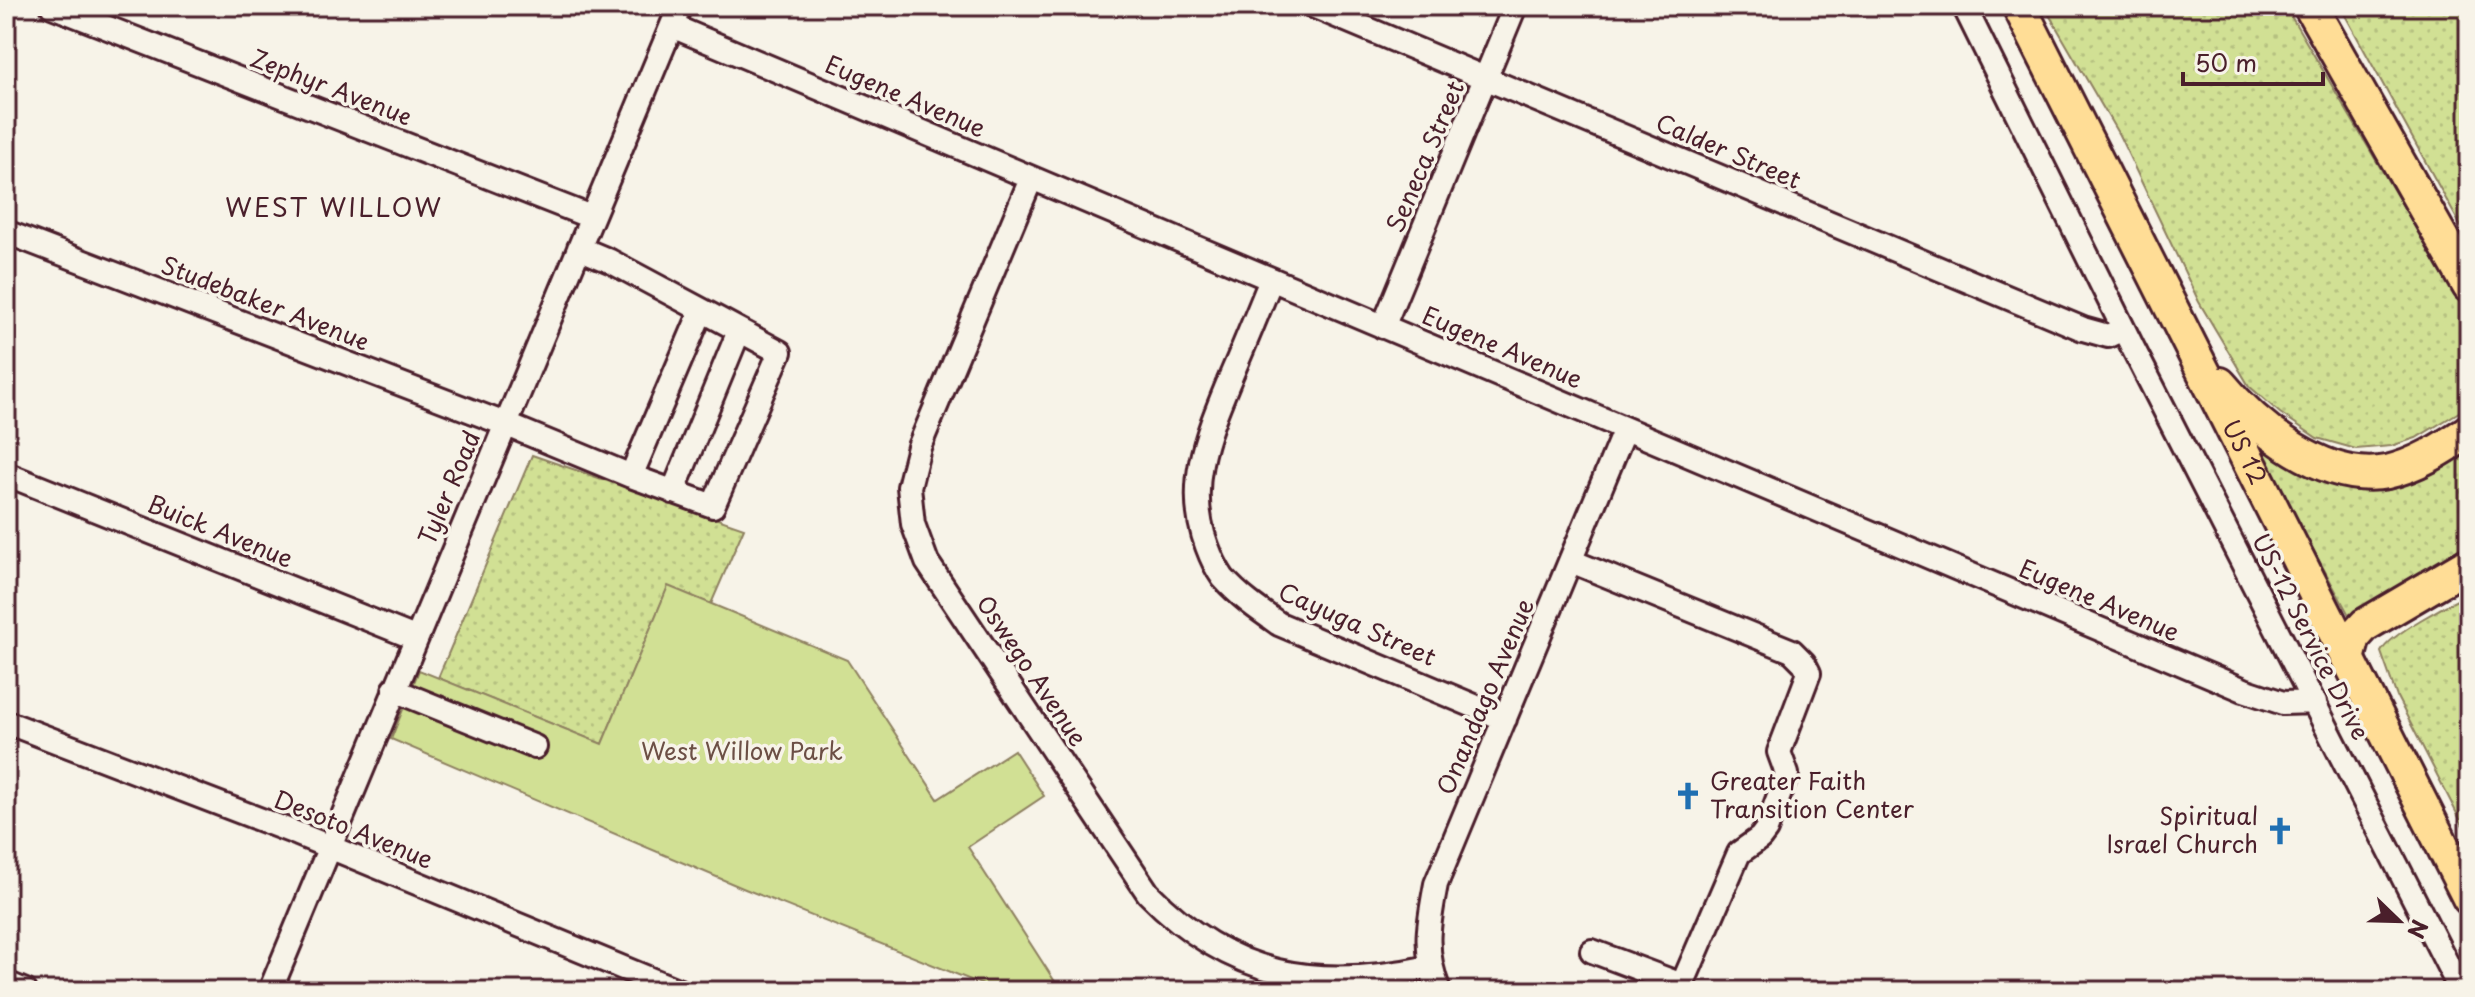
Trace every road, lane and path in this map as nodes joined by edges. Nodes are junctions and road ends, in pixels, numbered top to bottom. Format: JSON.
{"nodes":[{"id":1,"x":52,"y":6,"type":"edge"},
{"id":2,"x":1313,"y":6,"type":"edge"},
{"id":3,"x":1515,"y":6,"type":"edge"},
{"id":4,"x":1964,"y":6,"type":"edge"},
{"id":5,"x":2019,"y":6,"type":"edge"},
{"id":6,"x":2310,"y":6,"type":"edge"},
{"id":7,"x":678,"y":11,"type":"edge"},
{"id":8,"x":1487,"y":80,"type":"junction"},
{"id":9,"x":1031,"y":179,"type":"junction"},
{"id":10,"x":591,"y":217,"type":"junction"},
{"id":11,"x":6,"y":232,"type":"edge"},
{"id":12,"x":579,"y":248,"type":"junction"},
{"id":13,"x":1271,"y":280,"type":"junction"},
{"id":14,"x":2469,"y":286,"type":"edge"},
{"id":15,"x":701,"y":312,"type":"junction"},
{"id":16,"x":1383,"y":327,"type":"junction"},
{"id":17,"x":2123,"y":329,"type":"junction"},
{"id":18,"x":739,"y":331,"type":"junction"},
{"id":19,"x":2190,"y":348,"type":"junction"},
{"id":20,"x":505,"y":424,"type":"junction"},
{"id":21,"x":1625,"y":429,"type":"junction"},
{"id":22,"x":2469,"y":431,"type":"edge"},
{"id":23,"x":6,"y":474,"type":"edge"},
{"id":24,"x":631,"y":476,"type":"junction"},
{"id":25,"x":673,"y":492,"type":"junction"},
{"id":26,"x":1571,"y":561,"type":"junction"},
{"id":27,"x":2469,"y":564,"type":"edge"},
{"id":28,"x":415,"y":638,"type":"junction"},
{"id":29,"x":2348,"y":659,"type":"junction"},
{"id":30,"x":394,"y":690,"type":"junction"},
{"id":31,"x":2315,"y":702,"type":"junction"},
{"id":32,"x":1505,"y":719,"type":"junction"},
{"id":33,"x":6,"y":722,"type":"edge"},
{"id":34,"x":535,"y":747,"type":"dead end"},
{"id":35,"x":330,"y":847,"type":"junction"},
{"id":36,"x":2469,"y":898,"type":"edge"},
{"id":37,"x":1592,"y":951,"type":"dead end"},
{"id":38,"x":1430,"y":967,"type":"junction"},
{"id":39,"x":6,"y":983,"type":"edge"},
{"id":40,"x":25,"y":991,"type":"edge"},
{"id":41,"x":270,"y":991,"type":"edge"},
{"id":42,"x":679,"y":991,"type":"edge"},
{"id":43,"x":1439,"y":991,"type":"edge"},
{"id":44,"x":2461,"y":991,"type":"edge"}],
"edges":[{"from":1,"to":10,"type":"street","name":"Zephyr Avenue"},
{"from":2,"to":8,"type":"street","name":"Calder Street"},
{"from":3,"to":8,"type":"street","name":"Seneca Street"},
{"from":4,"to":17,"type":"street","name":"US-12 Service Drive"},
{"from":5,"to":19,"type":"highway","name":"US 12","number":"US 12"},
{"from":6,"to":14,"type":"highway"},
{"from":7,"to":9,"type":"street","name":"Eugene Avenue"},
{"from":7,"to":10,"type":"street","name":"Tyler Road"},
{"from":8,"to":16,"type":"street","name":"Seneca Street"},
{"from":8,"to":17,"type":"street","name":"Calder Street"},
{"from":9,"to":13,"type":"street","name":"Eugene Avenue"},
{"from":9,"to":38,"type":"street","name":"Oswego Avenue"},
{"from":10,"to":12,"type":"street","name":"Tyler Road"},
{"from":11,"to":20,"type":"street","name":"Studebaker Avenue"},
{"from":12,"to":15,"type":"street"},
{"from":12,"to":20,"type":"street","name":"Tyler Road"},
{"from":13,"to":16,"type":"street","name":"Eugene Avenue"},
{"from":13,"to":32,"type":"street","name":"Cayuga Street"},
{"from":15,"to":18,"type":"street"},
{"from":15,"to":24,"type":"street"},
{"from":16,"to":21,"type":"street","name":"Eugene Avenue"},
{"from":17,"to":31,"type":"street","name":"US-12 Service Drive"},
{"from":18,"to":25,"type":"street"},
{"from":18,"to":25,"type":"street","name":"Studebaker Avenue"},
{"from":19,"to":22,"type":"highway"},
{"from":19,"to":29,"type":"highway","name":"US 12","number":"US 12"},
{"from":20,"to":24,"type":"street","name":"Studebaker Avenue"},
{"from":20,"to":28,"type":"street","name":"Tyler Road"},
{"from":21,"to":26,"type":"street","name":"Onandago Avenue"},
{"from":21,"to":31,"type":"street","name":"Eugene Avenue"},
{"from":23,"to":28,"type":"street","name":"Buick Avenue"},
{"from":24,"to":25,"type":"street","name":"Studebaker Avenue"},
{"from":26,"to":32,"type":"street","name":"Onandago Avenue"},
{"from":26,"to":37,"type":"street"},
{"from":27,"to":29,"type":"highway"},
{"from":28,"to":30,"type":"street","name":"Tyler Road"},
{"from":29,"to":36,"type":"highway","name":"US 12","number":"US 12"},
{"from":30,"to":34,"type":"street"},
{"from":30,"to":35,"type":"street","name":"Tyler Road"},
{"from":31,"to":44,"type":"street","name":"US-12 Service Drive"},
{"from":32,"to":38,"type":"street","name":"Onandago Avenue"},
{"from":33,"to":35,"type":"street","name":"Desoto Avenue"},
{"from":35,"to":41,"type":"street","name":"Tyler Road"},
{"from":35,"to":42,"type":"street","name":"Desoto Avenue"},
{"from":38,"to":43,"type":"street","name":"Onandago Avenue"},
{"from":39,"to":40,"type":"street"}]}
